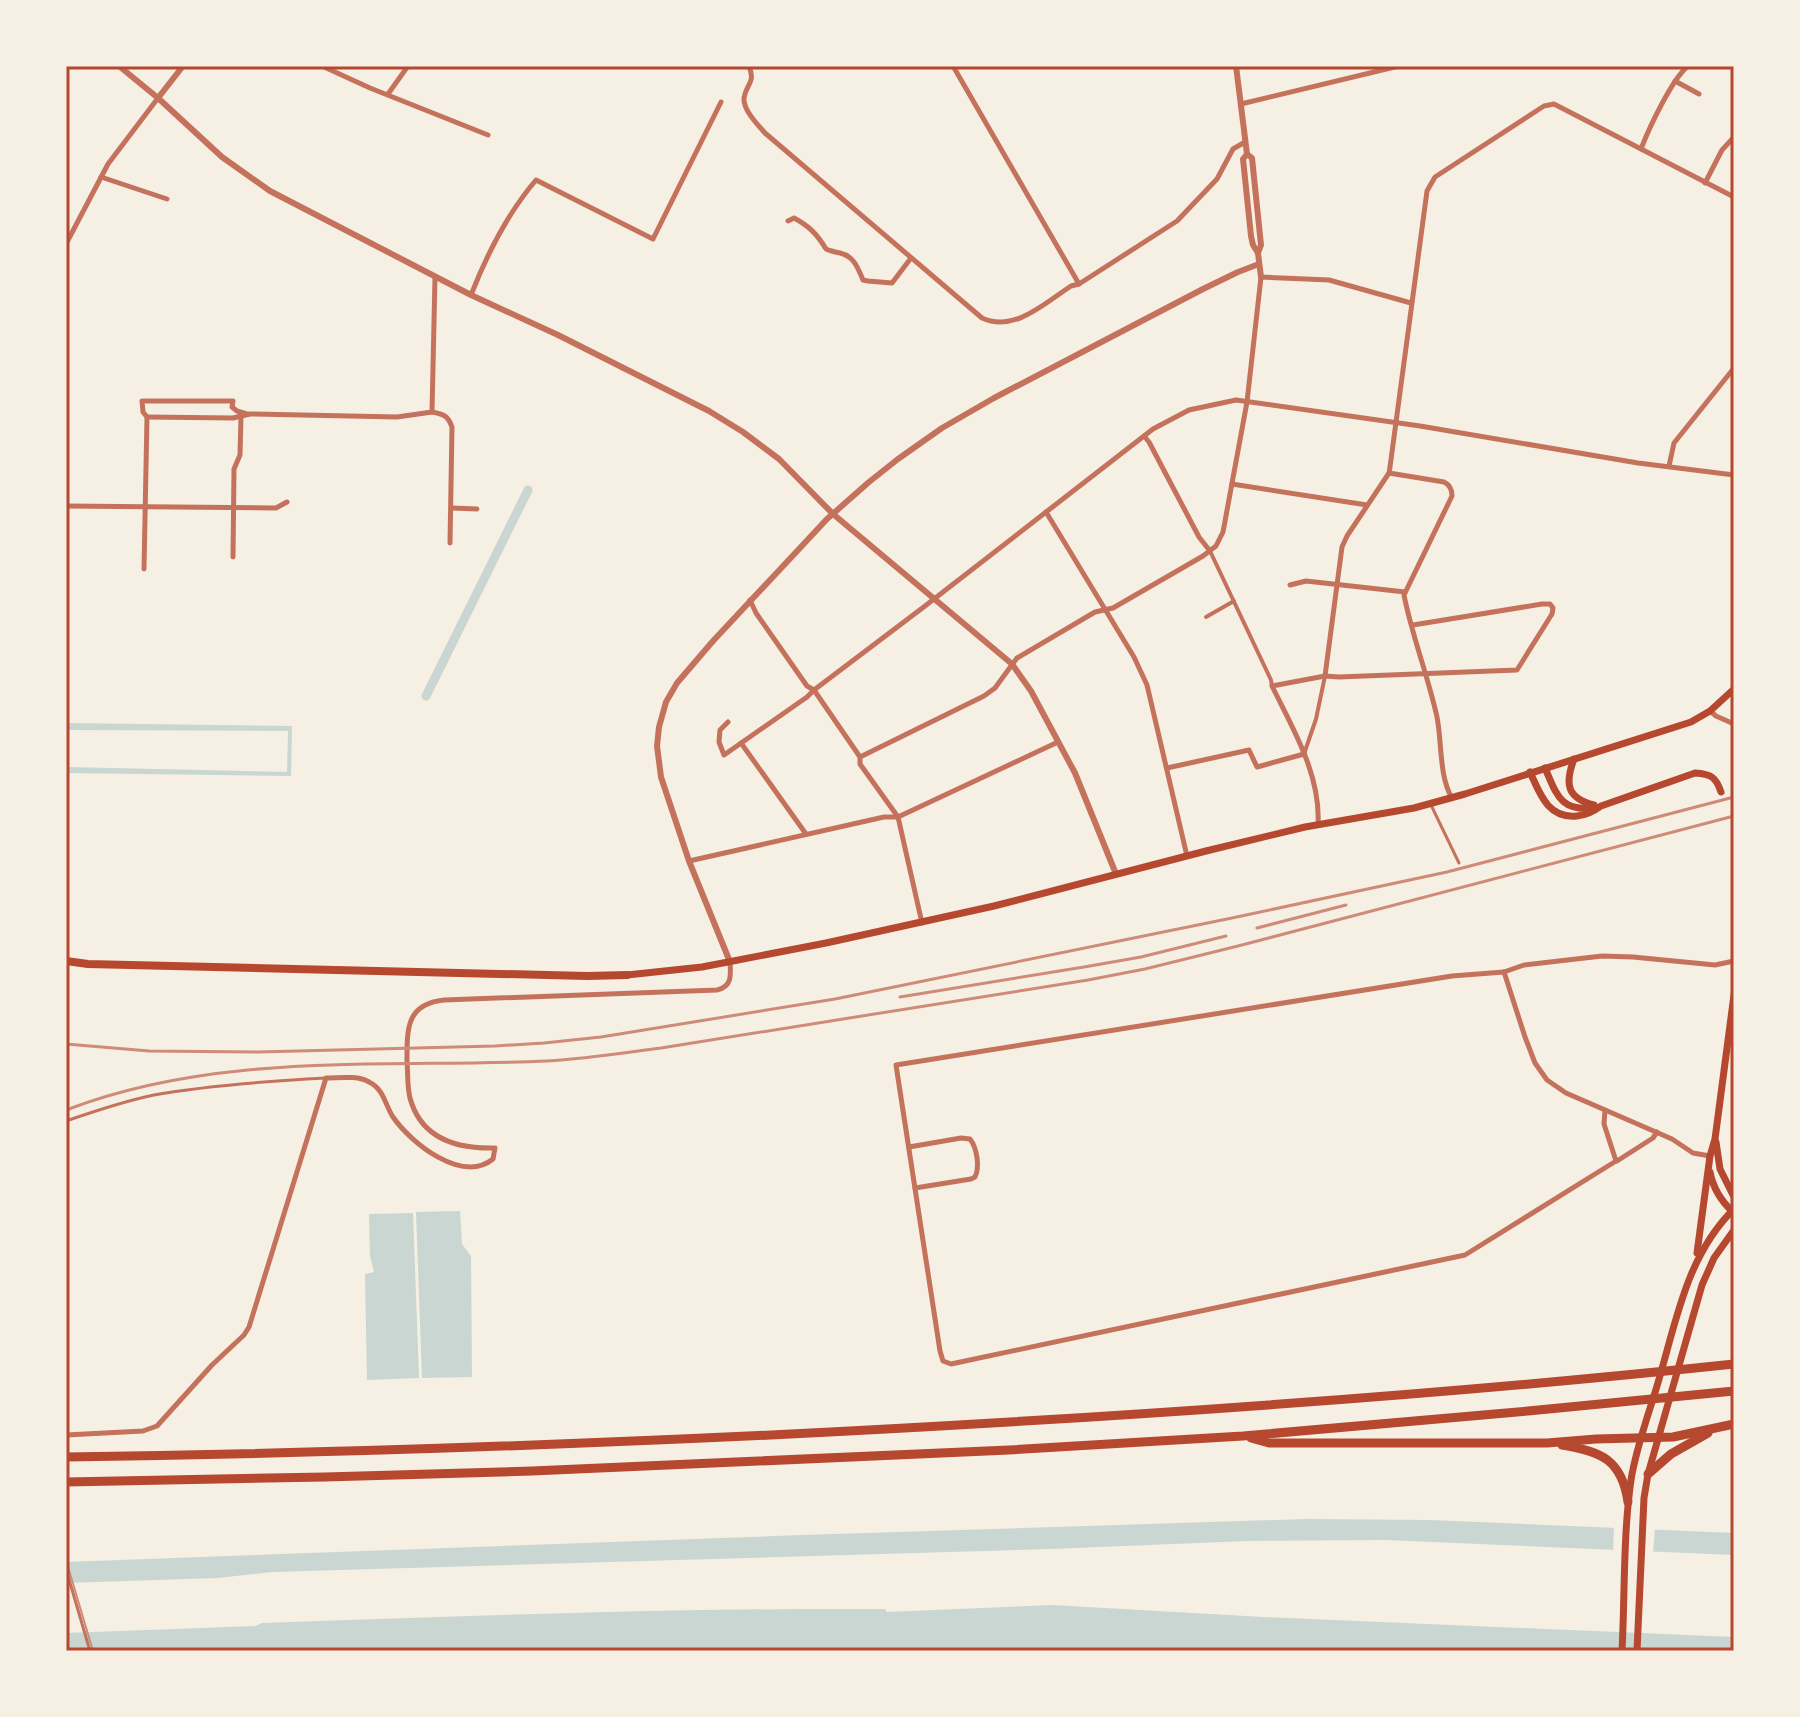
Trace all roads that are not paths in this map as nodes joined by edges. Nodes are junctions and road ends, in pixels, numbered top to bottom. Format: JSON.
{"nodes":[{"id":1,"x":119,"y":66,"type":"edge"},
{"id":2,"x":183,"y":66,"type":"edge"},
{"id":3,"x":322,"y":66,"type":"edge"},
{"id":4,"x":408,"y":66,"type":"edge"},
{"id":5,"x":749,"y":66,"type":"edge"},
{"id":6,"x":953,"y":66,"type":"edge"},
{"id":7,"x":1236,"y":66,"type":"edge"},
{"id":8,"x":1399,"y":66,"type":"edge"},
{"id":9,"x":1688,"y":66,"type":"edge"},
{"id":10,"x":1373,"y":69,"type":"edge"},
{"id":11,"x":1675,"y":81,"type":"junction"},
{"id":12,"x":388,"y":94,"type":"junction"},
{"id":13,"x":1699,"y":94,"type":"dead end"},
{"id":14,"x":158,"y":98,"type":"junction"},
{"id":15,"x":721,"y":102,"type":"dead end"},
{"id":16,"x":1241,"y":104,"type":"junction"},
{"id":17,"x":488,"y":135,"type":"dead end"},
{"id":18,"x":1734,"y":137,"type":"edge"},
{"id":19,"x":1245,"y":142,"type":"junction"},
{"id":20,"x":1641,"y":149,"type":"junction"},
{"id":21,"x":101,"y":177,"type":"junction"},
{"id":22,"x":1705,"y":183,"type":"junction"},
{"id":23,"x":1734,"y":197,"type":"edge"},
{"id":24,"x":167,"y":199,"type":"dead end"},
{"id":25,"x":788,"y":221,"type":"dead end"},
{"id":26,"x":66,"y":244,"type":"edge"},
{"id":27,"x":911,"y":258,"type":"junction"},
{"id":28,"x":1259,"y":264,"type":"junction"},
{"id":29,"x":435,"y":277,"type":"junction"},
{"id":30,"x":1261,"y":277,"type":"junction"},
{"id":31,"x":1079,"y":284,"type":"junction"},
{"id":32,"x":471,"y":295,"type":"junction"},
{"id":33,"x":1411,"y":303,"type":"junction"},
{"id":34,"x":1734,"y":368,"type":"edge"},
{"id":35,"x":1247,"y":402,"type":"junction"},
{"id":36,"x":432,"y":412,"type":"junction"},
{"id":37,"x":250,"y":414,"type":"junction"},
{"id":38,"x":147,"y":417,"type":"junction"},
{"id":39,"x":241,"y":417,"type":"junction"},
{"id":40,"x":1395,"y":423,"type":"junction"},
{"id":41,"x":1144,"y":436,"type":"junction"},
{"id":42,"x":1669,"y":466,"type":"junction"},
{"id":43,"x":1389,"y":473,"type":"junction"},
{"id":44,"x":1734,"y":475,"type":"edge"},
{"id":45,"x":1232,"y":484,"type":"junction"},
{"id":46,"x":287,"y":502,"type":"dead end"},
{"id":47,"x":1367,"y":505,"type":"junction"},
{"id":48,"x":66,"y":506,"type":"edge"},
{"id":49,"x":145,"y":506,"type":"junction"},
{"id":50,"x":233,"y":508,"type":"junction"},
{"id":51,"x":452,"y":508,"type":"junction"},
{"id":52,"x":477,"y":509,"type":"dead end"},
{"id":53,"x":1046,"y":512,"type":"junction"},
{"id":54,"x":833,"y":514,"type":"junction"},
{"id":55,"x":450,"y":543,"type":"dead end"},
{"id":56,"x":1210,"y":551,"type":"junction"},
{"id":57,"x":233,"y":557,"type":"dead end"},
{"id":58,"x":144,"y":569,"type":"dead end"},
{"id":59,"x":1336,"y":584,"type":"junction"},
{"id":60,"x":1290,"y":585,"type":"dead end"},
{"id":61,"x":1405,"y":592,"type":"junction"},
{"id":62,"x":750,"y":600,"type":"junction"},
{"id":63,"x":933,"y":600,"type":"junction"},
{"id":64,"x":1234,"y":601,"type":"junction"},
{"id":65,"x":1105,"y":610,"type":"junction"},
{"id":66,"x":1206,"y":617,"type":"dead end"},
{"id":67,"x":1413,"y":625,"type":"junction"},
{"id":68,"x":1012,"y":664,"type":"junction"},
{"id":69,"x":1424,"y":674,"type":"junction"},
{"id":70,"x":1325,"y":676,"type":"junction"},
{"id":71,"x":1272,"y":686,"type":"junction"},
{"id":72,"x":1734,"y":689,"type":"edge"},
{"id":73,"x":814,"y":690,"type":"junction"},
{"id":74,"x":1710,"y":711,"type":"junction"},
{"id":75,"x":728,"y":722,"type":"dead end"},
{"id":76,"x":1734,"y":724,"type":"edge"},
{"id":77,"x":1058,"y":742,"type":"junction"},
{"id":78,"x":741,"y":743,"type":"junction"},
{"id":79,"x":1304,"y":754,"type":"junction"},
{"id":80,"x":860,"y":757,"type":"junction"},
{"id":81,"x":1574,"y":759,"type":"junction"},
{"id":82,"x":1167,"y":768,"type":"junction"},
{"id":83,"x":1545,"y":768,"type":"junction"},
{"id":84,"x":1530,"y":772,"type":"junction"},
{"id":85,"x":1721,"y":792,"type":"dead end"},
{"id":86,"x":1452,"y":798,"type":"junction"},
{"id":87,"x":1431,"y":804,"type":"junction"},
{"id":88,"x":1601,"y":806,"type":"junction"},
{"id":89,"x":898,"y":817,"type":"junction"},
{"id":90,"x":1318,"y":825,"type":"junction"},
{"id":91,"x":806,"y":834,"type":"junction"},
{"id":92,"x":1187,"y":856,"type":"junction"},
{"id":93,"x":689,"y":861,"type":"junction"},
{"id":94,"x":1459,"y":863,"type":"dead end"},
{"id":95,"x":1116,"y":874,"type":"junction"},
{"id":96,"x":922,"y":923,"type":"junction"},
{"id":97,"x":66,"y":961,"type":"edge"},
{"id":98,"x":1734,"y":961,"type":"edge"},
{"id":99,"x":730,"y":962,"type":"junction"},
{"id":100,"x":1504,"y":972,"type":"junction"},
{"id":101,"x":627,"y":975,"type":"joint"},
{"id":102,"x":1734,"y":995,"type":"edge"},
{"id":103,"x":326,"y":1078,"type":"junction"},
{"id":104,"x":1605,"y":1110,"type":"junction"},
{"id":105,"x":66,"y":1121,"type":"edge"},
{"id":106,"x":1657,"y":1132,"type":"junction"},
{"id":107,"x":1715,"y":1139,"type":"junction"},
{"id":108,"x":909,"y":1147,"type":"junction"},
{"id":109,"x":1710,"y":1156,"type":"junction"},
{"id":110,"x":1616,"y":1161,"type":"junction"},
{"id":111,"x":1709,"y":1170,"type":"junction"},
{"id":112,"x":915,"y":1188,"type":"junction"},
{"id":113,"x":1734,"y":1197,"type":"edge"},
{"id":114,"x":1733,"y":1211,"type":"edge"},
{"id":115,"x":1734,"y":1230,"type":"edge"},
{"id":116,"x":1696,"y":1261,"type":"junction"},
{"id":117,"x":1734,"y":1364,"type":"edge"},
{"id":118,"x":1734,"y":1391,"type":"edge"},
{"id":119,"x":1734,"y":1424,"type":"edge"},
{"id":120,"x":1721,"y":1427,"type":"junction"},
{"id":121,"x":66,"y":1435,"type":"edge"},
{"id":122,"x":1243,"y":1436,"type":"junction"},
{"id":123,"x":1659,"y":1437,"type":"junction"},
{"id":124,"x":1641,"y":1438,"type":"junction"},
{"id":125,"x":1547,"y":1443,"type":"junction"},
{"id":126,"x":66,"y":1457,"type":"edge"},
{"id":127,"x":1648,"y":1474,"type":"junction"},
{"id":128,"x":66,"y":1482,"type":"edge"},
{"id":129,"x":1628,"y":1506,"type":"junction"},
{"id":130,"x":66,"y":1569,"type":"edge"},
{"id":131,"x":90,"y":1651,"type":"edge"},
{"id":132,"x":1622,"y":1651,"type":"edge"},
{"id":133,"x":1637,"y":1651,"type":"edge"}],
"edges":[{"from":1,"to":14,"type":"street"},
{"from":2,"to":14,"type":"street"},
{"from":3,"to":12,"type":"street"},
{"from":4,"to":12,"type":"street"},
{"from":5,"to":27,"type":"street"},
{"from":6,"to":31,"type":"street"},
{"from":7,"to":16,"type":"street"},
{"from":8,"to":10,"type":"street"},
{"from":9,"to":11,"type":"street"},
{"from":10,"to":16,"type":"street"},
{"from":11,"to":13,"type":"street"},
{"from":11,"to":20,"type":"street"},
{"from":12,"to":17,"type":"street"},
{"from":14,"to":21,"type":"street"},
{"from":14,"to":29,"type":"street"},
{"from":15,"to":32,"type":"street"},
{"from":16,"to":19,"type":"street"},
{"from":18,"to":22,"type":"street"},
{"from":19,"to":28,"type":"street"},
{"from":19,"to":31,"type":"street"},
{"from":20,"to":22,"type":"street"},
{"from":20,"to":33,"type":"street"},
{"from":21,"to":24,"type":"street"},
{"from":21,"to":26,"type":"street"},
{"from":22,"to":23,"type":"street"},
{"from":25,"to":27,"type":"street"},
{"from":27,"to":31,"type":"street"},
{"from":28,"to":30,"type":"street"},
{"from":28,"to":54,"type":"street"},
{"from":29,"to":32,"type":"street"},
{"from":29,"to":36,"type":"street"},
{"from":30,"to":33,"type":"street"},
{"from":30,"to":35,"type":"street"},
{"from":32,"to":54,"type":"street"},
{"from":33,"to":40,"type":"street"},
{"from":34,"to":42,"type":"street"},
{"from":35,"to":40,"type":"street"},
{"from":35,"to":41,"type":"street"},
{"from":35,"to":45,"type":"street"},
{"from":36,"to":37,"type":"street"},
{"from":36,"to":51,"type":"street"},
{"from":37,"to":38,"type":"street"},
{"from":37,"to":39,"type":"street"},
{"from":38,"to":39,"type":"street"},
{"from":38,"to":49,"type":"street"},
{"from":39,"to":50,"type":"street"},
{"from":40,"to":42,"type":"street"},
{"from":40,"to":43,"type":"street"},
{"from":41,"to":53,"type":"street"},
{"from":41,"to":56,"type":"street"},
{"from":42,"to":44,"type":"street"},
{"from":43,"to":47,"type":"street"},
{"from":43,"to":61,"type":"street"},
{"from":45,"to":47,"type":"street"},
{"from":45,"to":56,"type":"street"},
{"from":46,"to":50,"type":"street"},
{"from":47,"to":59,"type":"street"},
{"from":48,"to":49,"type":"street"},
{"from":49,"to":50,"type":"street"},
{"from":49,"to":58,"type":"street"},
{"from":50,"to":57,"type":"street"},
{"from":51,"to":52,"type":"street"},
{"from":51,"to":55,"type":"street"},
{"from":53,"to":63,"type":"street"},
{"from":53,"to":65,"type":"street"},
{"from":54,"to":62,"type":"street"},
{"from":54,"to":63,"type":"street"},
{"from":56,"to":64,"type":"street"},
{"from":56,"to":65,"type":"street"},
{"from":59,"to":60,"type":"street"},
{"from":59,"to":61,"type":"street"},
{"from":59,"to":70,"type":"street"},
{"from":61,"to":67,"type":"street"},
{"from":62,"to":73,"type":"street"},
{"from":62,"to":93,"type":"street"},
{"from":63,"to":68,"type":"street"},
{"from":63,"to":73,"type":"street"},
{"from":64,"to":66,"type":"street"},
{"from":64,"to":71,"type":"street"},
{"from":65,"to":68,"type":"street"},
{"from":65,"to":82,"type":"street"},
{"from":67,"to":69,"type":"street"},
{"from":67,"to":69,"type":"street"},
{"from":68,"to":77,"type":"street"},
{"from":68,"to":80,"type":"street"},
{"from":69,"to":70,"type":"street"},
{"from":69,"to":86,"type":"street"},
{"from":70,"to":71,"type":"street"},
{"from":70,"to":79,"type":"street"},
{"from":71,"to":79,"type":"street"},
{"from":72,"to":74,"type":"main road"},
{"from":73,"to":78,"type":"street"},
{"from":73,"to":80,"type":"street"},
{"from":74,"to":76,"type":"street"},
{"from":74,"to":81,"type":"main road"},
{"from":75,"to":78,"type":"street"},
{"from":77,"to":89,"type":"street"},
{"from":77,"to":95,"type":"street"},
{"from":78,"to":91,"type":"street"},
{"from":79,"to":82,"type":"street"},
{"from":79,"to":90,"type":"street"},
{"from":80,"to":89,"type":"street"},
{"from":81,"to":83,"type":"main road"},
{"from":81,"to":88,"type":"main road"},
{"from":82,"to":92,"type":"street"},
{"from":83,"to":84,"type":"main road"},
{"from":83,"to":88,"type":"main road"},
{"from":84,"to":86,"type":"main road"},
{"from":84,"to":88,"type":"main road"},
{"from":85,"to":88,"type":"main road"},
{"from":86,"to":87,"type":"main road"},
{"from":87,"to":90,"type":"main road"},
{"from":87,"to":94,"type":"lane"},
{"from":89,"to":91,"type":"street"},
{"from":89,"to":96,"type":"street"},
{"from":90,"to":92,"type":"main road"},
{"from":91,"to":93,"type":"street"},
{"from":92,"to":95,"type":"main road"},
{"from":93,"to":99,"type":"street"},
{"from":95,"to":96,"type":"main road"},
{"from":96,"to":99,"type":"main road"},
{"from":97,"to":101,"type":"main road"},
{"from":98,"to":100,"type":"street"},
{"from":99,"to":101,"type":"main road"},
{"from":99,"to":103,"type":"street"},
{"from":100,"to":104,"type":"street"},
{"from":100,"to":108,"type":"street"},
{"from":102,"to":107,"type":"main road"},
{"from":103,"to":105,"type":"lane"},
{"from":103,"to":121,"type":"street"},
{"from":104,"to":106,"type":"street"},
{"from":104,"to":110,"type":"street"},
{"from":106,"to":109,"type":"street"},
{"from":106,"to":110,"type":"street"},
{"from":107,"to":109,"type":"main road"},
{"from":107,"to":113,"type":"main road"},
{"from":108,"to":112,"type":"street"},
{"from":108,"to":112,"type":"street"},
{"from":109,"to":111,"type":"main road"},
{"from":110,"to":112,"type":"street"},
{"from":111,"to":114,"type":"main road"},
{"from":111,"to":116,"type":"main road"},
{"from":114,"to":116,"type":"main road"},
{"from":115,"to":123,"type":"main road"},
{"from":116,"to":124,"type":"main road"},
{"from":117,"to":126,"type":"highway"},
{"from":118,"to":122,"type":"highway"},
{"from":119,"to":120,"type":"highway"},
{"from":120,"to":123,"type":"highway"},
{"from":120,"to":127,"type":"highway"},
{"from":122,"to":125,"type":"highway"},
{"from":122,"to":128,"type":"highway"},
{"from":123,"to":124,"type":"highway"},
{"from":123,"to":127,"type":"main road"},
{"from":124,"to":125,"type":"highway"},
{"from":124,"to":129,"type":"main road"},
{"from":125,"to":129,"type":"highway"},
{"from":127,"to":133,"type":"main road"},
{"from":129,"to":132,"type":"main road"},
{"from":130,"to":131,"type":"lane"}]}
